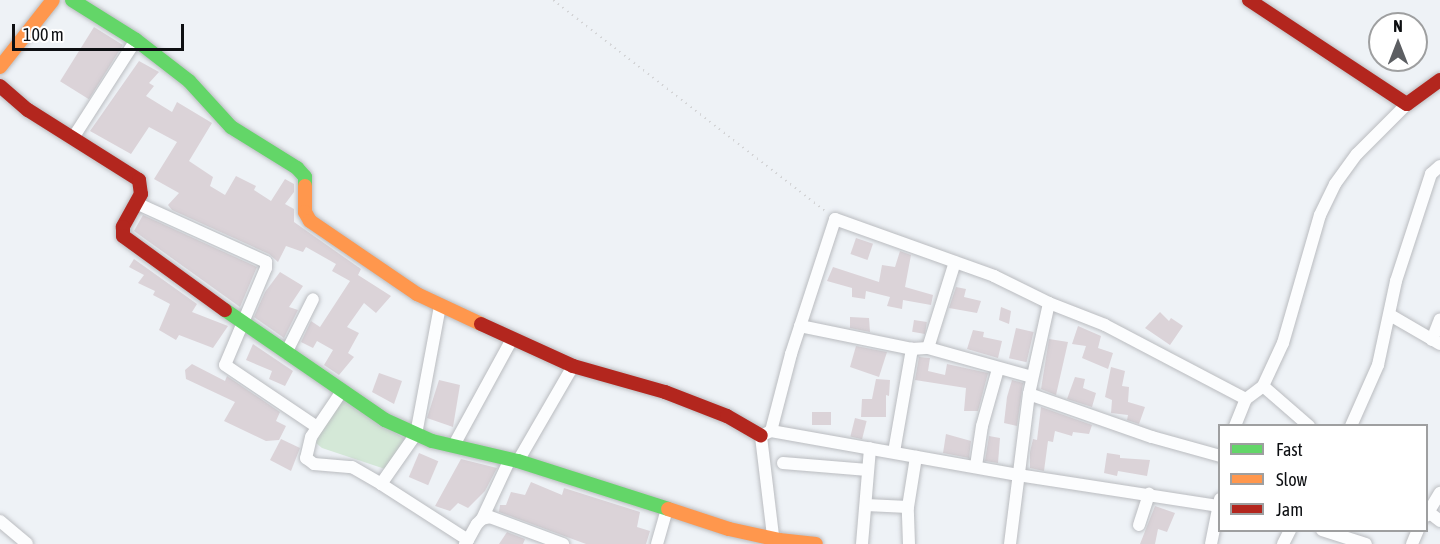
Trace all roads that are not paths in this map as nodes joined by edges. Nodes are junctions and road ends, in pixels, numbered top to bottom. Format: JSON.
{"nodes":[{"id":1,"x":53,"y":0,"type":"edge"},
{"id":2,"x":72,"y":0,"type":"edge"},
{"id":3,"x":1249,"y":0,"type":"edge"},
{"id":4,"x":136,"y":40,"type":"junction"},
{"id":5,"x":0,"y":67,"type":"edge"},
{"id":6,"x":1440,"y":80,"type":"edge"},
{"id":7,"x":0,"y":86,"type":"edge"},
{"id":8,"x":1407,"y":104,"type":"junction"},
{"id":9,"x":73,"y":138,"type":"junction"},
{"id":10,"x":1440,"y":166,"type":"edge"},
{"id":11,"x":136,"y":203,"type":"junction"},
{"id":12,"x":955,"y":262,"type":"junction"},
{"id":13,"x":313,"y":299,"type":"dead end"},
{"id":14,"x":1049,"y":303,"type":"junction"},
{"id":15,"x":440,"y":306,"type":"junction"},
{"id":16,"x":1390,"y":315,"type":"junction"},
{"id":17,"x":1440,"y":319,"type":"edge"},
{"id":18,"x":242,"y":320,"type":"junction"},
{"id":19,"x":800,"y":326,"type":"junction"},
{"id":20,"x":512,"y":339,"type":"junction"},
{"id":21,"x":1436,"y":342,"type":"edge"},
{"id":22,"x":927,"y":348,"type":"junction"},
{"id":23,"x":912,"y":349,"type":"junction"},
{"id":24,"x":286,"y":353,"type":"junction"},
{"id":25,"x":573,"y":366,"type":"junction"},
{"id":26,"x":998,"y":369,"type":"junction"},
{"id":27,"x":1032,"y":377,"type":"junction"},
{"id":28,"x":1263,"y":386,"type":"junction"},
{"id":29,"x":342,"y":391,"type":"junction"},
{"id":30,"x":1029,"y":394,"type":"junction"},
{"id":31,"x":1246,"y":399,"type":"junction"},
{"id":32,"x":1236,"y":424,"type":"edge"},
{"id":33,"x":1307,"y":424,"type":"edge"},
{"id":34,"x":1352,"y":424,"type":"edge"},
{"id":35,"x":318,"y":427,"type":"junction"},
{"id":36,"x":766,"y":434,"type":"junction"},
{"id":37,"x":416,"y":435,"type":"junction"},
{"id":38,"x":454,"y":445,"type":"junction"},
{"id":39,"x":870,"y":448,"type":"junction"},
{"id":40,"x":894,"y":452,"type":"junction"},
{"id":41,"x":1218,"y":455,"type":"edge"},
{"id":42,"x":916,"y":457,"type":"junction"},
{"id":43,"x":514,"y":460,"type":"junction"},
{"id":44,"x":783,"y":462,"type":"dead end"},
{"id":45,"x":976,"y":466,"type":"junction"},
{"id":46,"x":868,"y":470,"type":"junction"},
{"id":47,"x":1018,"y":475,"type":"junction"},
{"id":48,"x":381,"y":484,"type":"junction"},
{"id":49,"x":1440,"y":493,"type":"edge"},
{"id":50,"x":1149,"y":494,"type":"junction"},
{"id":51,"x":1218,"y":503,"type":"edge"},
{"id":52,"x":866,"y":505,"type":"junction"},
{"id":53,"x":908,"y":507,"type":"junction"},
{"id":54,"x":1218,"y":508,"type":"edge"},
{"id":55,"x":667,"y":509,"type":"junction"},
{"id":56,"x":1428,"y":511,"type":"edge"},
{"id":57,"x":482,"y":519,"type":"junction"},
{"id":58,"x":0,"y":521,"type":"edge"},
{"id":59,"x":1139,"y":525,"type":"dead end"},
{"id":60,"x":1326,"y":532,"type":"edge"},
{"id":61,"x":466,"y":542,"type":"edge"},
{"id":62,"x":774,"y":542,"type":"edge"},
{"id":63,"x":27,"y":544,"type":"edge"},
{"id":64,"x":561,"y":544,"type":"edge"},
{"id":65,"x":657,"y":544,"type":"edge"},
{"id":66,"x":816,"y":544,"type":"edge"},
{"id":67,"x":862,"y":544,"type":"edge"},
{"id":68,"x":909,"y":544,"type":"edge"},
{"id":69,"x":1010,"y":544,"type":"edge"},
{"id":70,"x":1211,"y":544,"type":"edge"},
{"id":71,"x":1366,"y":544,"type":"edge"}],
"edges":[{"from":1,"to":5,"type":"street"},
{"from":2,"to":4,"type":"street"},
{"from":3,"to":8,"type":"street"},
{"from":4,"to":9,"type":"street"},
{"from":4,"to":15,"type":"street"},
{"from":6,"to":8,"type":"street"},
{"from":7,"to":9,"type":"street"},
{"from":8,"to":28,"type":"street"},
{"from":9,"to":11,"type":"street"},
{"from":10,"to":16,"type":"street"},
{"from":11,"to":18,"type":"street"},
{"from":11,"to":18,"type":"street"},
{"from":12,"to":14,"type":"street"},
{"from":12,"to":19,"type":"street"},
{"from":12,"to":22,"type":"street"},
{"from":13,"to":24,"type":"street"},
{"from":14,"to":27,"type":"street"},
{"from":14,"to":31,"type":"street"},
{"from":15,"to":20,"type":"street"},
{"from":15,"to":37,"type":"street"},
{"from":16,"to":21,"type":"street"},
{"from":16,"to":34,"type":"street"},
{"from":17,"to":21,"type":"street"},
{"from":18,"to":24,"type":"street"},
{"from":18,"to":35,"type":"street"},
{"from":19,"to":23,"type":"street"},
{"from":19,"to":36,"type":"street"},
{"from":20,"to":25,"type":"street"},
{"from":20,"to":38,"type":"street"},
{"from":22,"to":23,"type":"street"},
{"from":22,"to":26,"type":"street"},
{"from":23,"to":40,"type":"street"},
{"from":24,"to":29,"type":"street"},
{"from":25,"to":36,"type":"street"},
{"from":25,"to":43,"type":"street"},
{"from":26,"to":27,"type":"street"},
{"from":26,"to":45,"type":"street"},
{"from":27,"to":30,"type":"street"},
{"from":28,"to":31,"type":"street"},
{"from":28,"to":33,"type":"street"},
{"from":29,"to":35,"type":"street"},
{"from":29,"to":37,"type":"street"},
{"from":30,"to":41,"type":"street"},
{"from":30,"to":47,"type":"street"},
{"from":31,"to":32,"type":"street"},
{"from":35,"to":48,"type":"street"},
{"from":36,"to":39,"type":"street"},
{"from":36,"to":62,"type":"street"},
{"from":37,"to":38,"type":"street"},
{"from":37,"to":48,"type":"street"},
{"from":38,"to":43,"type":"street"},
{"from":39,"to":40,"type":"street"},
{"from":39,"to":46,"type":"street"},
{"from":40,"to":42,"type":"street"},
{"from":42,"to":45,"type":"street"},
{"from":42,"to":53,"type":"street"},
{"from":43,"to":55,"type":"street"},
{"from":43,"to":57,"type":"street"},
{"from":44,"to":46,"type":"street"},
{"from":45,"to":47,"type":"street"},
{"from":46,"to":52,"type":"street"},
{"from":47,"to":50,"type":"street"},
{"from":47,"to":69,"type":"street"},
{"from":48,"to":61,"type":"street"},
{"from":49,"to":56,"type":"street"},
{"from":50,"to":51,"type":"street"},
{"from":50,"to":59,"type":"street"},
{"from":52,"to":53,"type":"street"},
{"from":52,"to":67,"type":"street"},
{"from":53,"to":68,"type":"street"},
{"from":54,"to":70,"type":"street"},
{"from":55,"to":62,"type":"street"},
{"from":55,"to":65,"type":"street"},
{"from":57,"to":61,"type":"street"},
{"from":57,"to":64,"type":"street"},
{"from":58,"to":63,"type":"street"},
{"from":60,"to":71,"type":"street"},
{"from":62,"to":66,"type":"street"}]}
